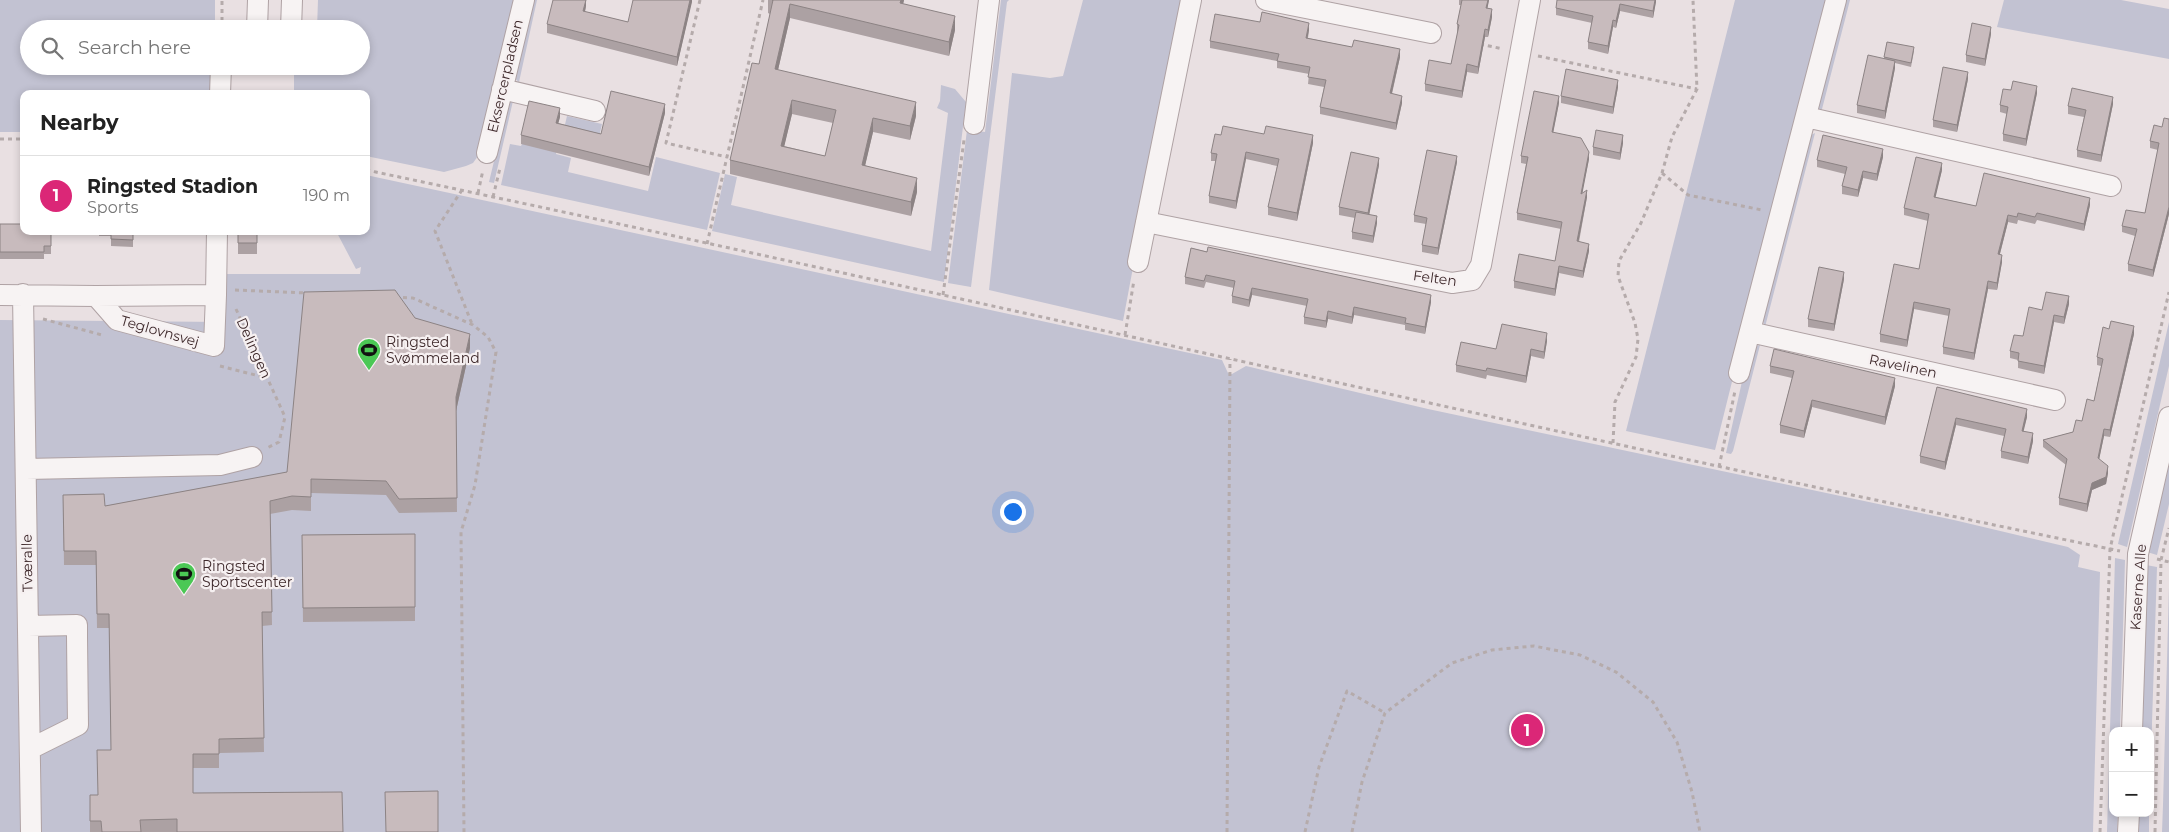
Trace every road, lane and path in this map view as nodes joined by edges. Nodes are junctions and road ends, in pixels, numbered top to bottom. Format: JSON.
{"nodes":[{"id":1,"x":222,"y":0,"type":"edge"},
{"id":2,"x":258,"y":0,"type":"edge"},
{"id":3,"x":292,"y":0,"type":"edge"},
{"id":4,"x":524,"y":0,"type":"edge"},
{"id":5,"x":700,"y":0,"type":"edge"},
{"id":6,"x":764,"y":0,"type":"edge"},
{"id":7,"x":989,"y":0,"type":"edge"},
{"id":8,"x":1191,"y":0,"type":"edge"},
{"id":9,"x":1266,"y":0,"type":"edge"},
{"id":10,"x":1530,"y":0,"type":"edge"},
{"id":11,"x":1693,"y":0,"type":"edge"},
{"id":12,"x":1836,"y":0,"type":"edge"},
{"id":13,"x":222,"y":20,"type":"edge"},
{"id":14,"x":257,"y":20,"type":"edge"},
{"id":15,"x":291,"y":20,"type":"edge"},
{"id":16,"x":1431,"y":33,"type":"dead end"},
{"id":17,"x":221,"y":75,"type":"edge"},
{"id":18,"x":1639,"y":77,"type":"dead end"},
{"id":19,"x":502,"y":89,"type":"junction"},
{"id":20,"x":1697,"y":89,"type":"junction"},
{"id":21,"x":220,"y":90,"type":"edge"},
{"id":22,"x":595,"y":111,"type":"dead end"},
{"id":23,"x":1806,"y":117,"type":"junction"},
{"id":24,"x":974,"y":124,"type":"joint"},
{"id":25,"x":0,"y":139,"type":"edge"},
{"id":26,"x":20,"y":140,"type":"edge"},
{"id":27,"x":487,"y":152,"type":"dead end"},
{"id":28,"x":727,"y":157,"type":"junction"},
{"id":29,"x":370,"y":171,"type":"edge"},
{"id":30,"x":1662,"y":173,"type":"junction"},
{"id":31,"x":2111,"y":186,"type":"dead end"},
{"id":32,"x":462,"y":190,"type":"junction"},
{"id":33,"x":1781,"y":213,"type":"junction"},
{"id":34,"x":1146,"y":222,"type":"junction"},
{"id":35,"x":217,"y":235,"type":"edge"},
{"id":36,"x":707,"y":244,"type":"junction"},
{"id":37,"x":1138,"y":262,"type":"joint"},
{"id":38,"x":311,"y":293,"type":"edge"},
{"id":39,"x":0,"y":294,"type":"edge"},
{"id":40,"x":23,"y":294,"type":"junction"},
{"id":41,"x":216,"y":295,"type":"junction"},
{"id":42,"x":943,"y":295,"type":"junction"},
{"id":43,"x":96,"y":296,"type":"junction"},
{"id":44,"x":387,"y":296,"type":"edge"},
{"id":45,"x":473,"y":325,"type":"junction"},
{"id":46,"x":1750,"y":332,"type":"junction"},
{"id":47,"x":1125,"y":335,"type":"junction"},
{"id":48,"x":1230,"y":358,"type":"junction"},
{"id":49,"x":1739,"y":373,"type":"joint"},
{"id":50,"x":2055,"y":400,"type":"dead end"},
{"id":51,"x":2169,"y":416,"type":"edge"},
{"id":52,"x":1613,"y":443,"type":"junction"},
{"id":53,"x":252,"y":456,"type":"joint"},
{"id":54,"x":1718,"y":467,"type":"junction"},
{"id":55,"x":26,"y":469,"type":"junction"},
{"id":56,"x":2169,"y":528,"type":"edge"},
{"id":57,"x":2138,"y":554,"type":"junction"},
{"id":58,"x":2161,"y":560,"type":"junction"},
{"id":59,"x":2169,"y":562,"type":"edge"},
{"id":60,"x":28,"y":626,"type":"junction"},
{"id":61,"x":1385,"y":714,"type":"junction"},
{"id":62,"x":2132,"y":727,"type":"edge"},
{"id":63,"x":30,"y":749,"type":"junction"},
{"id":64,"x":2129,"y":817,"type":"edge"},
{"id":65,"x":31,"y":832,"type":"edge"},
{"id":66,"x":464,"y":832,"type":"edge"},
{"id":67,"x":1227,"y":832,"type":"edge"},
{"id":68,"x":1305,"y":832,"type":"edge"},
{"id":69,"x":1352,"y":832,"type":"edge"},
{"id":70,"x":1700,"y":832,"type":"edge"},
{"id":71,"x":2128,"y":832,"type":"edge"},
{"id":72,"x":2155,"y":832,"type":"edge"}],
"edges":[{"from":1,"to":13,"type":"path"},
{"from":2,"to":14,"type":"street"},
{"from":3,"to":15,"type":"street"},
{"from":4,"to":19,"type":"street","name":"Eksercerpladsen"},
{"from":5,"to":28,"type":"path"},
{"from":6,"to":28,"type":"path"},
{"from":7,"to":24,"type":"street"},
{"from":8,"to":34,"type":"street"},
{"from":9,"to":16,"type":"street"},
{"from":10,"to":34,"type":"street","name":"Felten"},
{"from":11,"to":20,"type":"path"},
{"from":12,"to":23,"type":"street"},
{"from":17,"to":21,"type":"street"},
{"from":18,"to":20,"type":"path"},
{"from":19,"to":22,"type":"street"},
{"from":19,"to":27,"type":"street","name":"Eksercerpladsen"},
{"from":20,"to":30,"type":"path"},
{"from":23,"to":31,"type":"street"},
{"from":23,"to":33,"type":"street"},
{"from":24,"to":42,"type":"path"},
{"from":25,"to":26,"type":"path"},
{"from":28,"to":36,"type":"path"},
{"from":29,"to":32,"type":"path"},
{"from":30,"to":33,"type":"path"},
{"from":30,"to":52,"type":"path"},
{"from":32,"to":36,"type":"path"},
{"from":32,"to":45,"type":"path"},
{"from":33,"to":46,"type":"street"},
{"from":34,"to":37,"type":"street"},
{"from":35,"to":41,"type":"street"},
{"from":36,"to":42,"type":"path"},
{"from":37,"to":47,"type":"path"},
{"from":38,"to":41,"type":"path"},
{"from":39,"to":40,"type":"street","name":"Teglovnsvej"},
{"from":40,"to":43,"type":"street","name":"Teglovnsvej"},
{"from":40,"to":55,"type":"street","name":"Tværalle"},
{"from":41,"to":43,"type":"street","name":"Teglovnsvej"},
{"from":41,"to":43,"type":"street","name":"Teglovnsvej"},
{"from":41,"to":53,"type":"path","name":"Delingen"},
{"from":42,"to":47,"type":"path"},
{"from":44,"to":45,"type":"path"},
{"from":45,"to":66,"type":"path"},
{"from":46,"to":49,"type":"street"},
{"from":46,"to":50,"type":"street","name":"Ravelinen"},
{"from":47,"to":48,"type":"path"},
{"from":48,"to":52,"type":"path"},
{"from":48,"to":67,"type":"path"},
{"from":49,"to":54,"type":"path"},
{"from":51,"to":57,"type":"street","name":"Kaserne Alle"},
{"from":52,"to":54,"type":"path"},
{"from":53,"to":55,"type":"street"},
{"from":54,"to":57,"type":"path"},
{"from":55,"to":60,"type":"street","name":"Tværalle"},
{"from":56,"to":58,"type":"path"},
{"from":57,"to":58,"type":"path"},
{"from":57,"to":62,"type":"street","name":"Kaserne Alle"},
{"from":58,"to":59,"type":"path"},
{"from":58,"to":72,"type":"path"},
{"from":60,"to":63,"type":"street","name":"Tværalle"},
{"from":60,"to":63,"type":"street"},
{"from":61,"to":68,"type":"path"},
{"from":61,"to":69,"type":"path"},
{"from":61,"to":70,"type":"path"},
{"from":63,"to":65,"type":"street","name":"Tværalle"},
{"from":64,"to":71,"type":"street"}]}
